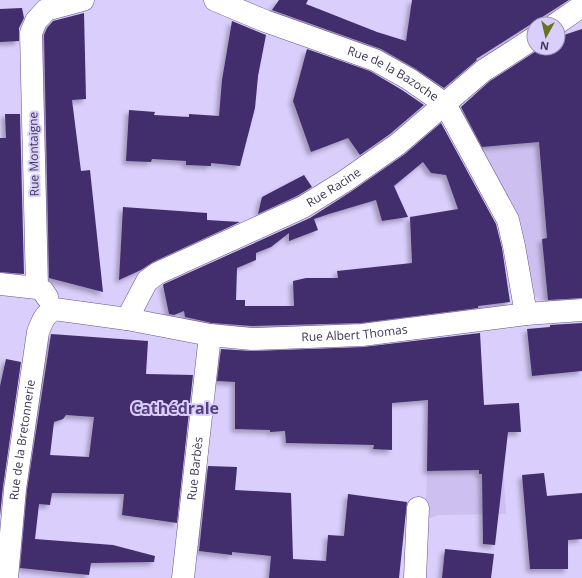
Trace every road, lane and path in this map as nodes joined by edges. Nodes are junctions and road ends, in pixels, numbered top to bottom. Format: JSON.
{"nodes":[{"id":1,"x":83,"y":0,"type":"edge"},
{"id":2,"x":215,"y":0,"type":"edge"},
{"id":3,"x":579,"y":9,"type":"edge"},
{"id":4,"x":566,"y":17,"type":"edge"},
{"id":5,"x":526,"y":43,"type":"edge"},
{"id":6,"x":445,"y":104,"type":"junction"},
{"id":7,"x":0,"y":284,"type":"edge"},
{"id":8,"x":37,"y":288,"type":"junction"},
{"id":9,"x":54,"y":309,"type":"junction"},
{"id":10,"x":582,"y":310,"type":"edge"},
{"id":11,"x":526,"y":314,"type":"junction"},
{"id":12,"x":127,"y":319,"type":"junction"},
{"id":13,"x":210,"y":335,"type":"junction"},
{"id":14,"x":418,"y":508,"type":"dead end"},
{"id":15,"x":7,"y":578,"type":"edge"},
{"id":16,"x":183,"y":578,"type":"edge"},
{"id":17,"x":415,"y":578,"type":"edge"}],
"edges":[{"from":1,"to":8,"type":"street","name":"Rue Montaigne"},
{"from":2,"to":6,"type":"street","name":"Rue de la Bazoche"},
{"from":3,"to":4,"type":"street"},
{"from":5,"to":6,"type":"street","name":"Rue Racine"},
{"from":6,"to":11,"type":"street","name":"Rue de la Bazoche"},
{"from":6,"to":12,"type":"street","name":"Rue Racine"},
{"from":7,"to":8,"type":"street"},
{"from":8,"to":9,"type":"street"},
{"from":9,"to":12,"type":"street","name":"Rue Albert Thomas"},
{"from":9,"to":15,"type":"street","name":"Rue de la Bretonnerie"},
{"from":10,"to":11,"type":"street","name":"Rue Albert Thomas"},
{"from":11,"to":13,"type":"street","name":"Rue Albert Thomas"},
{"from":12,"to":13,"type":"street","name":"Rue Albert Thomas"},
{"from":13,"to":16,"type":"street","name":"Rue Barbès"},
{"from":14,"to":17,"type":"street"}]}
